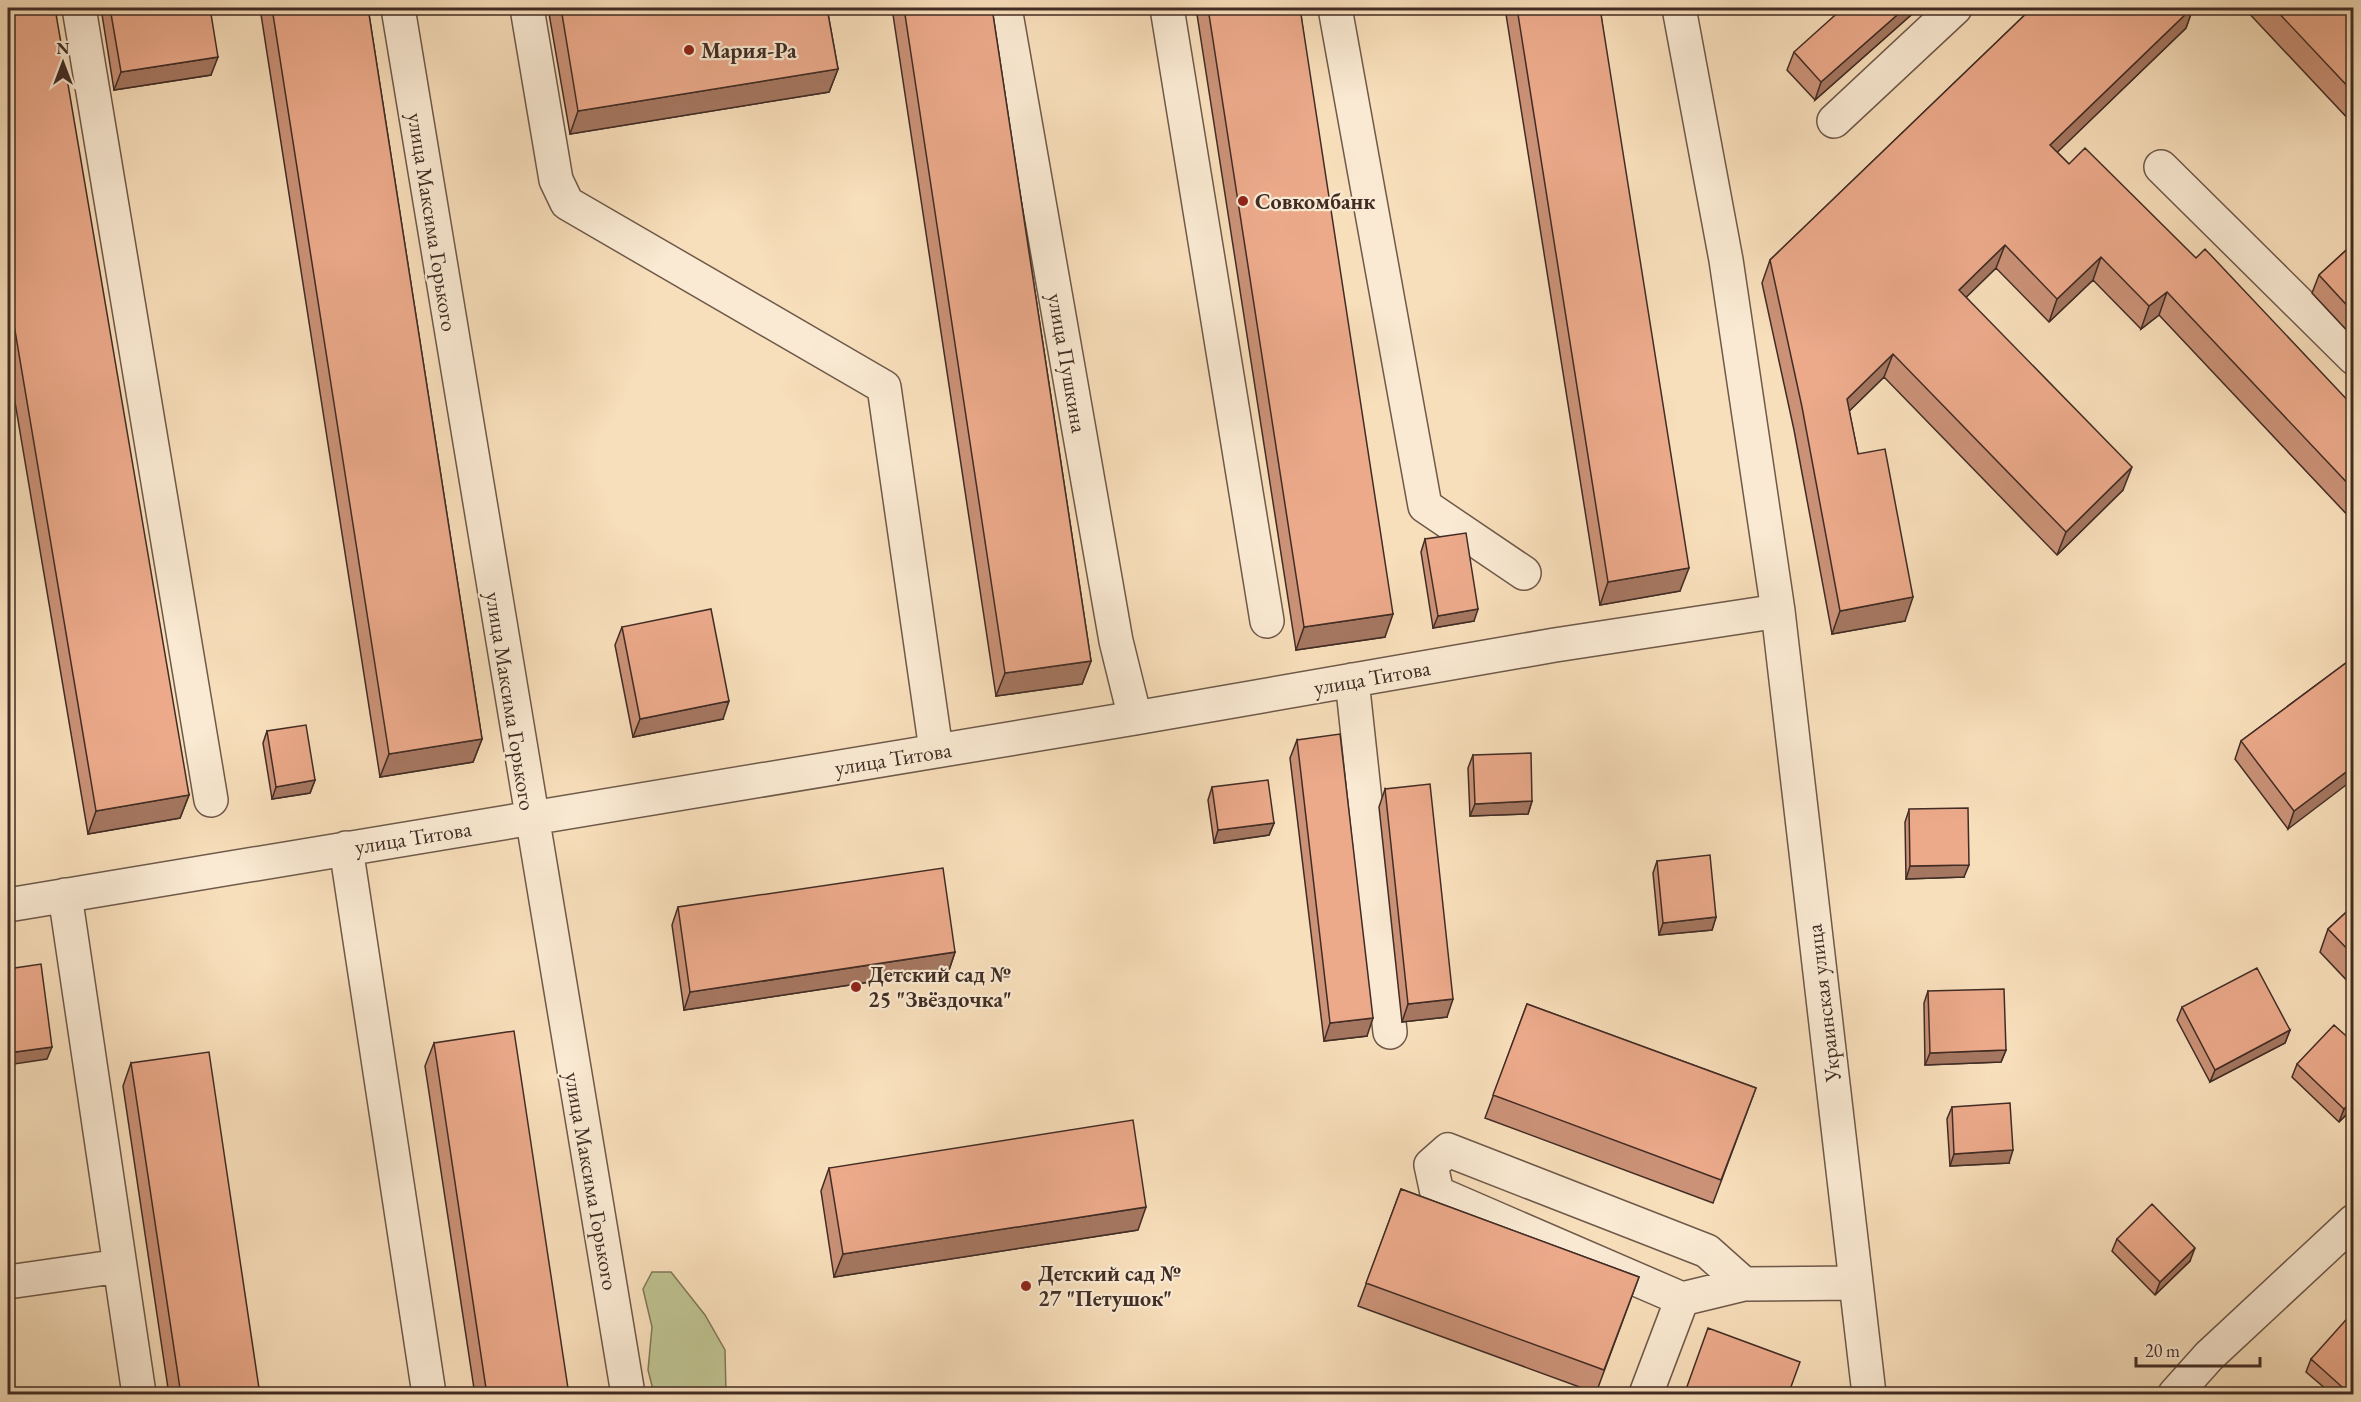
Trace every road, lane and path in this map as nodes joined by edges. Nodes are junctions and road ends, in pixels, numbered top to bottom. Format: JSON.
{"nodes":[{"id":1,"x":79,"y":8,"type":"edge"},
{"id":2,"x":398,"y":8,"type":"edge"},
{"id":3,"x":527,"y":8,"type":"edge"},
{"id":4,"x":1005,"y":8,"type":"edge"},
{"id":5,"x":1167,"y":8,"type":"edge"},
{"id":6,"x":1335,"y":8,"type":"edge"},
{"id":7,"x":1679,"y":8,"type":"edge"},
{"id":8,"x":1955,"y":8,"type":"edge"},
{"id":9,"x":1834,"y":121,"type":"dead end"},
{"id":10,"x":2161,"y":167,"type":"dead end"},
{"id":11,"x":2354,"y":358,"type":"edge"},
{"id":12,"x":1524,"y":573,"type":"dead end"},
{"id":13,"x":1778,"y":612,"type":"junction"},
{"id":14,"x":1267,"y":621,"type":"dead end"},
{"id":15,"x":1352,"y":680,"type":"junction"},
{"id":16,"x":1135,"y":718,"type":"junction"},
{"id":17,"x":936,"y":750,"type":"junction"},
{"id":18,"x":211,"y":800,"type":"dead end"},
{"id":19,"x":531,"y":818,"type":"junction"},
{"id":20,"x":346,"y":848,"type":"junction"},
{"id":21,"x":65,"y":895,"type":"junction"},
{"id":22,"x":8,"y":905,"type":"edge"},
{"id":23,"x":1390,"y":1032,"type":"dead end"},
{"id":24,"x":2354,"y":1221,"type":"edge"},
{"id":25,"x":120,"y":1266,"type":"junction"},
{"id":26,"x":8,"y":1282,"type":"edge"},
{"id":27,"x":1856,"y":1283,"type":"junction"},
{"id":28,"x":1744,"y":1284,"type":"junction"},
{"id":29,"x":1682,"y":1299,"type":"junction"},
{"id":30,"x":139,"y":1395,"type":"edge"},
{"id":31,"x":429,"y":1395,"type":"edge"},
{"id":32,"x":628,"y":1395,"type":"edge"},
{"id":33,"x":1646,"y":1395,"type":"edge"},
{"id":34,"x":1869,"y":1395,"type":"edge"},
{"id":35,"x":2175,"y":1395,"type":"edge"}],
"edges":[{"from":1,"to":18,"type":"street"},
{"from":2,"to":19,"type":"street","name":"улица Максима Горького"},
{"from":3,"to":17,"type":"street"},
{"from":4,"to":16,"type":"street","name":"улица Пушкина"},
{"from":5,"to":14,"type":"street"},
{"from":6,"to":12,"type":"street"},
{"from":7,"to":13,"type":"street","name":"Украинская улица"},
{"from":8,"to":9,"type":"street"},
{"from":10,"to":11,"type":"street"},
{"from":13,"to":15,"type":"street","name":"улица Титова"},
{"from":13,"to":27,"type":"street","name":"Украинская улица"},
{"from":15,"to":16,"type":"street","name":"улица Титова"},
{"from":15,"to":23,"type":"street"},
{"from":16,"to":17,"type":"street","name":"улица Титова"},
{"from":17,"to":19,"type":"street","name":"улица Титова"},
{"from":19,"to":20,"type":"street","name":"улица Титова"},
{"from":19,"to":32,"type":"street","name":"улица Максима Горького"},
{"from":20,"to":21,"type":"street","name":"улица Титова"},
{"from":20,"to":31,"type":"street"},
{"from":21,"to":22,"type":"street","name":"улица Титова"},
{"from":21,"to":25,"type":"street"},
{"from":24,"to":35,"type":"street"},
{"from":25,"to":26,"type":"street"},
{"from":25,"to":30,"type":"street"},
{"from":27,"to":28,"type":"street"},
{"from":27,"to":34,"type":"street","name":"Украинская улица"},
{"from":28,"to":29,"type":"street"},
{"from":28,"to":29,"type":"street"},
{"from":29,"to":33,"type":"street"}]}
